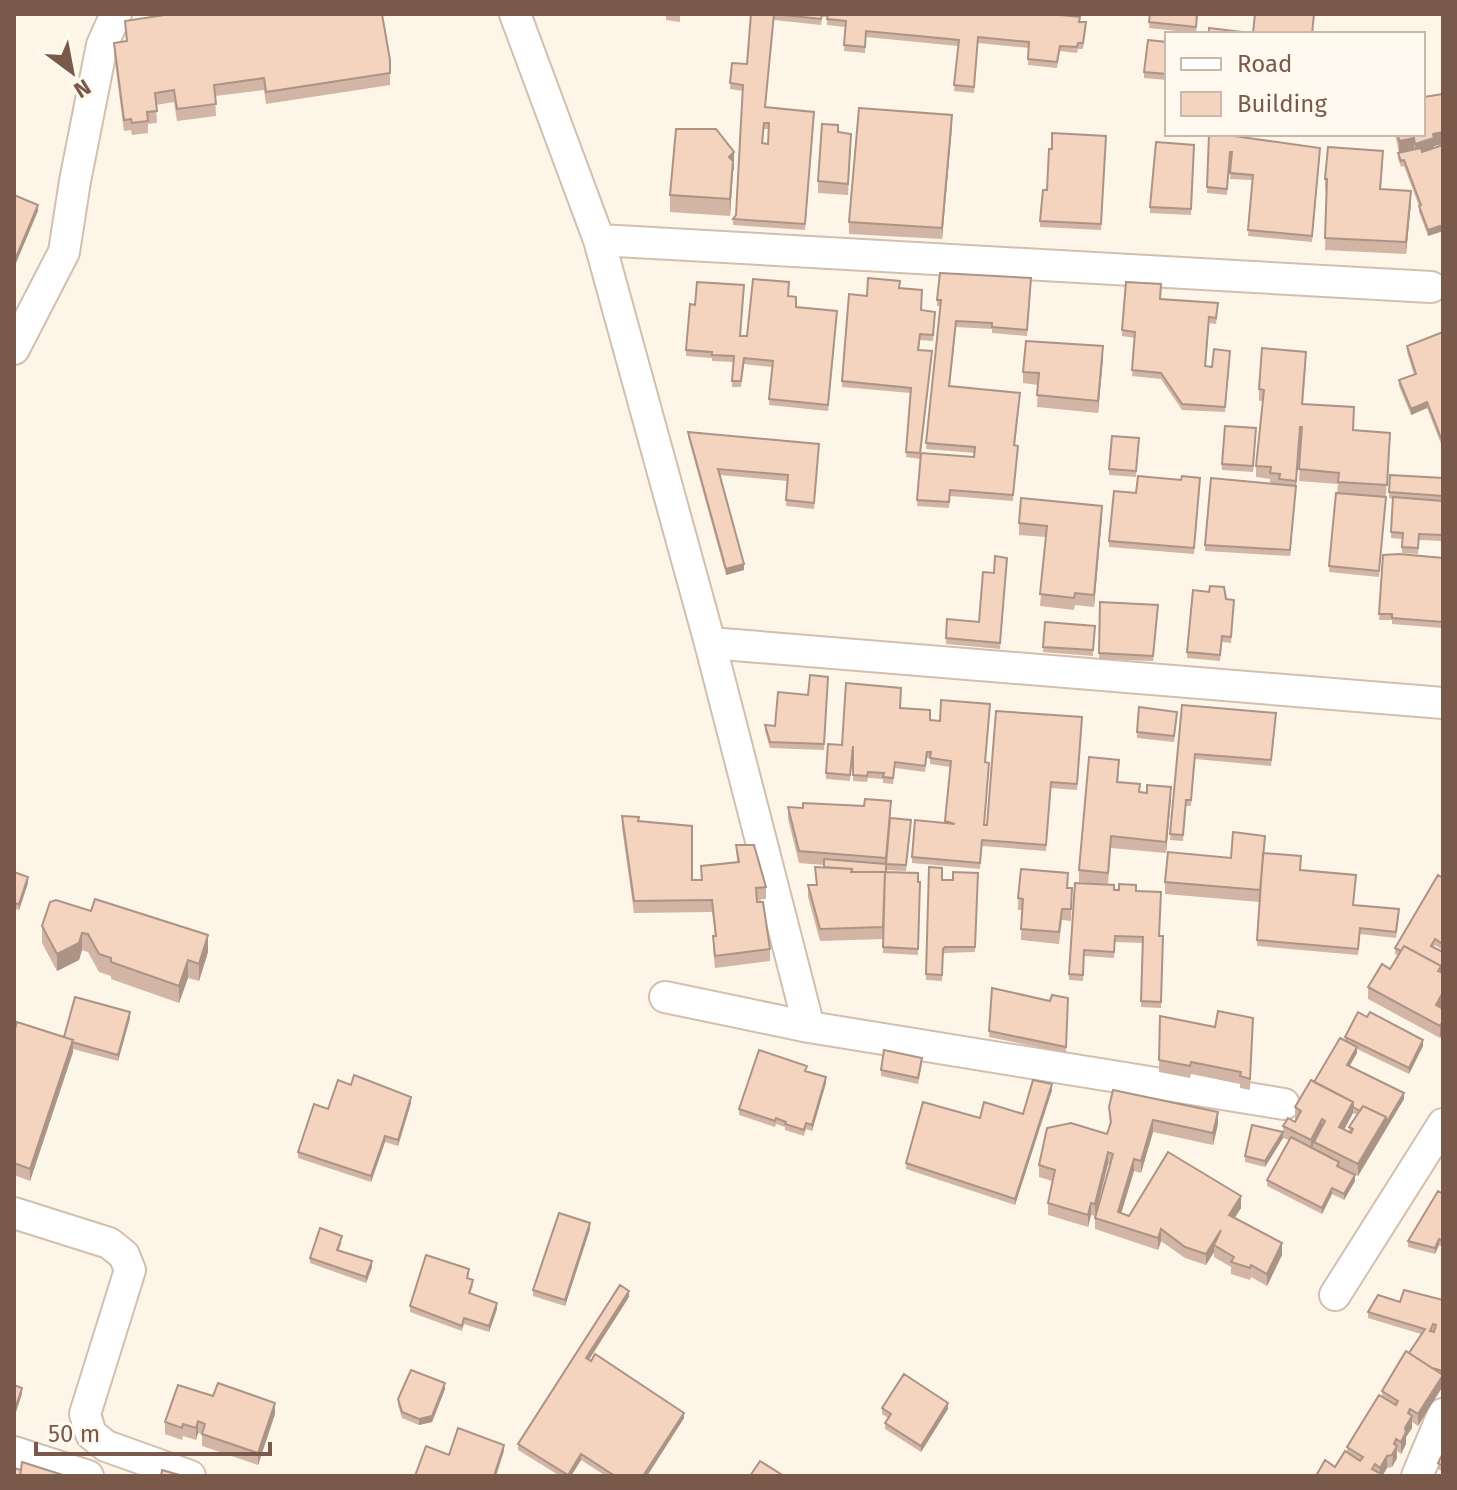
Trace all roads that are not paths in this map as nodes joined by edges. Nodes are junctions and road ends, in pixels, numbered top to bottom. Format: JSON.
{"nodes":[{"id":1,"x":116,"y":14,"type":"edge"},
{"id":2,"x":515,"y":14,"type":"edge"},
{"id":3,"x":599,"y":240,"type":"junction"},
{"id":4,"x":1431,"y":287,"type":"dead end"},
{"id":5,"x":14,"y":349,"type":"edge"},
{"id":6,"x":710,"y":643,"type":"junction"},
{"id":7,"x":1443,"y":703,"type":"edge"},
{"id":8,"x":665,"y":997,"type":"dead end"},
{"id":9,"x":809,"y":1027,"type":"junction"},
{"id":10,"x":1284,"y":1104,"type":"dead end"},
{"id":11,"x":1443,"y":1124,"type":"edge"},
{"id":12,"x":14,"y":1213,"type":"edge"},
{"id":13,"x":1335,"y":1295,"type":"dead end"},
{"id":14,"x":1443,"y":1414,"type":"edge"},
{"id":15,"x":14,"y":1452,"type":"edge"},
{"id":16,"x":88,"y":1476,"type":"edge"},
{"id":17,"x":190,"y":1476,"type":"edge"},
{"id":18,"x":1417,"y":1476,"type":"edge"}],
"edges":[{"from":1,"to":5,"type":"street"},
{"from":2,"to":3,"type":"street"},
{"from":3,"to":4,"type":"street"},
{"from":3,"to":6,"type":"street"},
{"from":6,"to":7,"type":"street"},
{"from":6,"to":9,"type":"street"},
{"from":8,"to":9,"type":"street"},
{"from":9,"to":10,"type":"street"},
{"from":11,"to":13,"type":"street"},
{"from":12,"to":17,"type":"street"},
{"from":14,"to":18,"type":"street"},
{"from":15,"to":16,"type":"street"}]}
